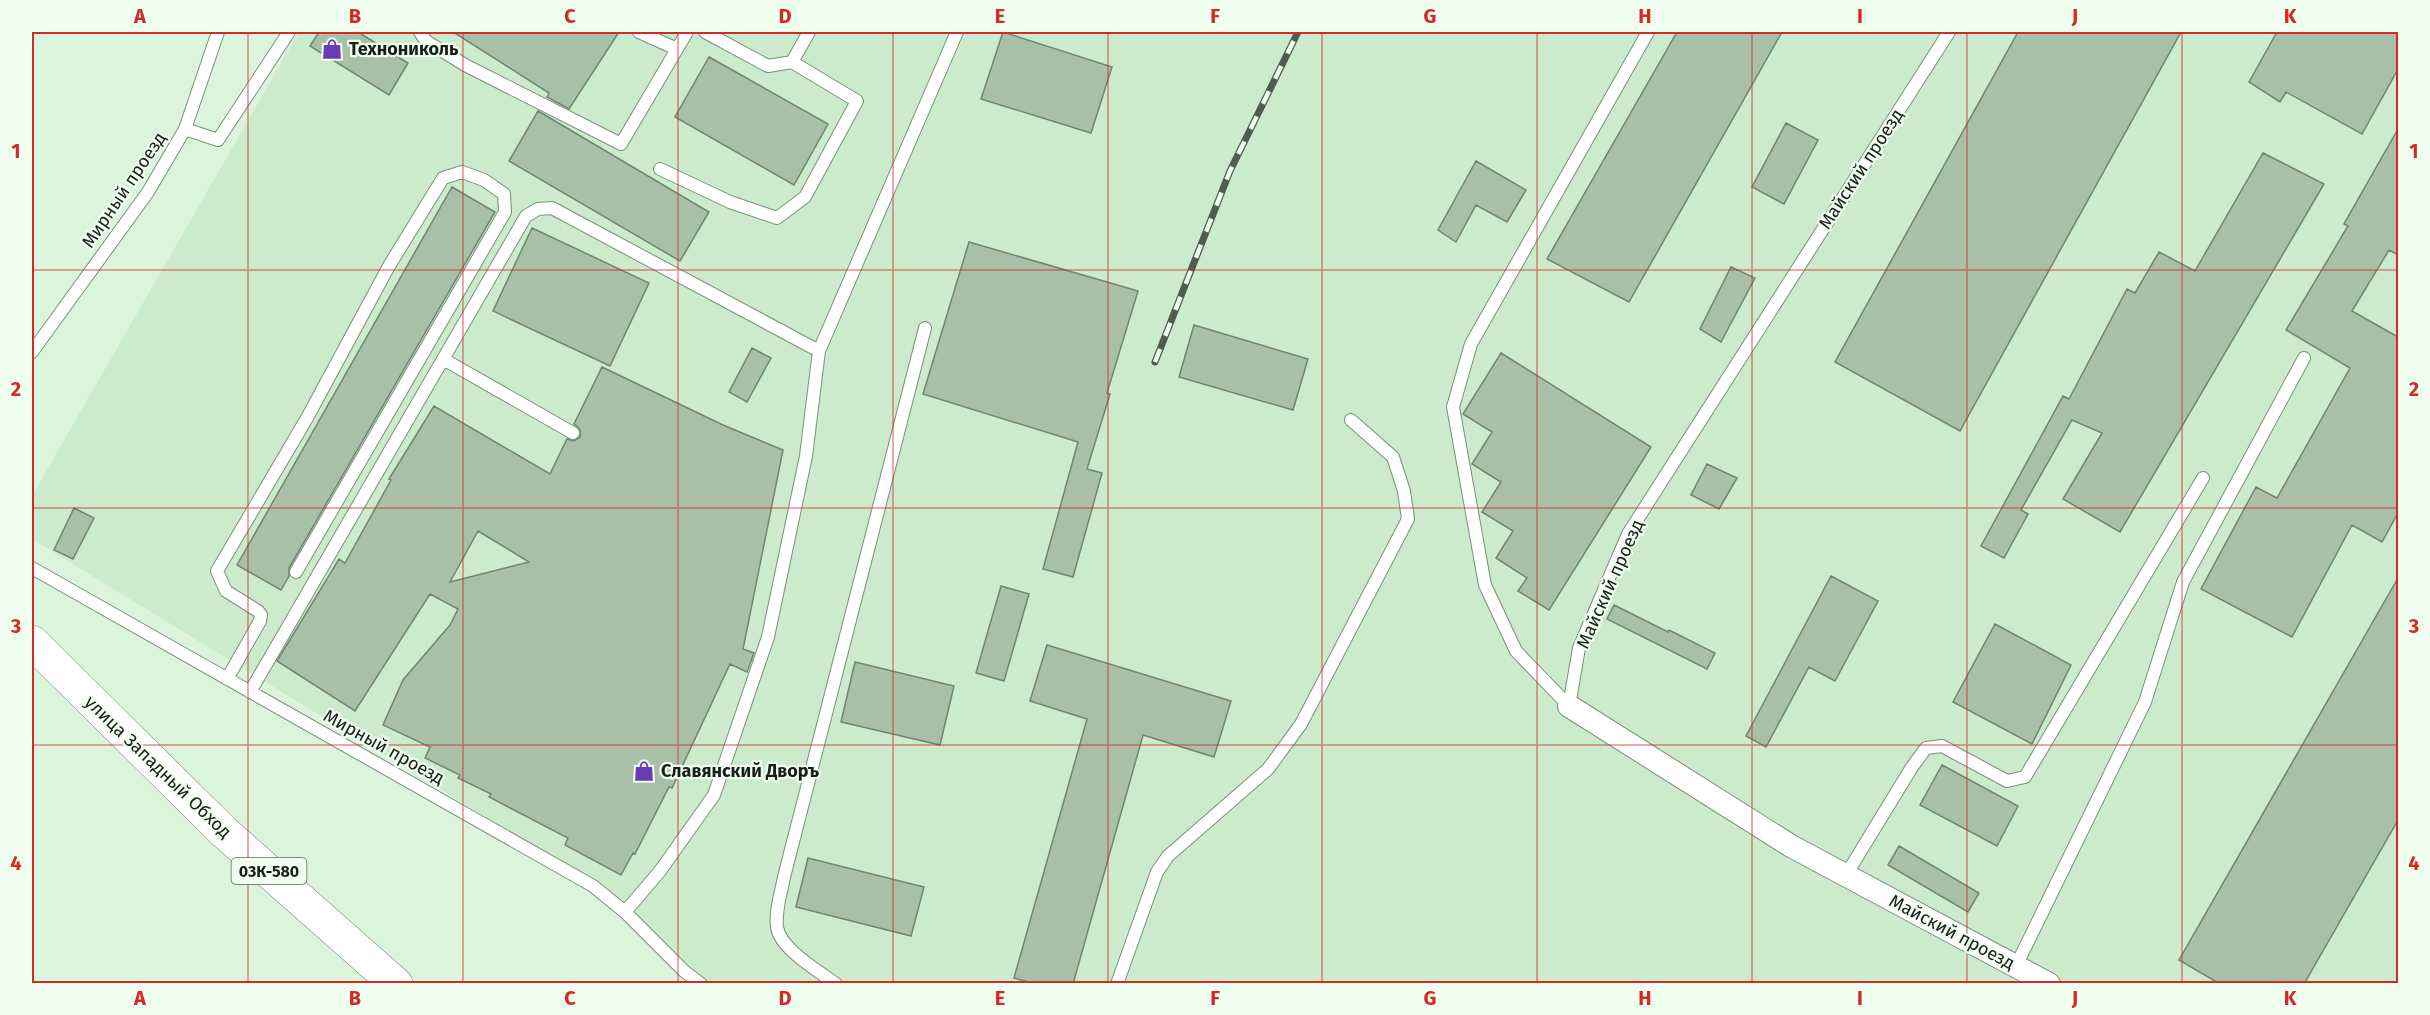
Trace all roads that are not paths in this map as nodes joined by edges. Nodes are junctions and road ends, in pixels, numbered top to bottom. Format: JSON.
{"nodes":[{"id":1,"x":218,"y":32,"type":"edge"},
{"id":2,"x":289,"y":32,"type":"edge"},
{"id":3,"x":420,"y":32,"type":"edge"},
{"id":4,"x":639,"y":32,"type":"edge"},
{"id":5,"x":687,"y":32,"type":"edge"},
{"id":6,"x":705,"y":32,"type":"edge"},
{"id":7,"x":809,"y":32,"type":"edge"},
{"id":8,"x":957,"y":32,"type":"edge"},
{"id":9,"x":1648,"y":32,"type":"edge"},
{"id":10,"x":1949,"y":32,"type":"edge"},
{"id":11,"x":677,"y":48,"type":"junction"},
{"id":12,"x":792,"y":62,"type":"junction"},
{"id":13,"x":186,"y":129,"type":"junction"},
{"id":14,"x":660,"y":169,"type":"dead end"},
{"id":15,"x":925,"y":328,"type":"dead end"},
{"id":16,"x":819,"y":351,"type":"junction"},
{"id":17,"x":32,"y":352,"type":"edge"},
{"id":18,"x":2304,"y":358,"type":"dead end"},
{"id":19,"x":443,"y":359,"type":"junction"},
{"id":20,"x":1351,"y":420,"type":"dead end"},
{"id":21,"x":573,"y":433,"type":"dead end"},
{"id":22,"x":2203,"y":478,"type":"dead end"},
{"id":23,"x":32,"y":568,"type":"edge"},
{"id":24,"x":296,"y":572,"type":"dead end"},
{"id":25,"x":32,"y":642,"type":"edge"},
{"id":26,"x":32,"y":661,"type":"edge"},
{"id":27,"x":227,"y":679,"type":"junction"},
{"id":28,"x":250,"y":692,"type":"junction"},
{"id":29,"x":1569,"y":706,"type":"junction"},
{"id":30,"x":1846,"y":875,"type":"junction"},
{"id":31,"x":625,"y":912,"type":"junction"},
{"id":32,"x":2016,"y":966,"type":"junction"},
{"id":33,"x":376,"y":984,"type":"edge"},
{"id":34,"x":396,"y":984,"type":"edge"},
{"id":35,"x":701,"y":984,"type":"edge"},
{"id":36,"x":836,"y":984,"type":"edge"},
{"id":37,"x":1117,"y":984,"type":"edge"},
{"id":38,"x":2049,"y":984,"type":"edge"}],
"edges":[{"from":1,"to":13,"type":"lane","name":"Мирный проезд"},
{"from":2,"to":13,"type":"lane"},
{"from":3,"to":11,"type":"lane"},
{"from":4,"to":11,"type":"lane"},
{"from":5,"to":11,"type":"lane"},
{"from":6,"to":12,"type":"lane"},
{"from":7,"to":12,"type":"lane"},
{"from":8,"to":16,"type":"lane"},
{"from":9,"to":29,"type":"lane"},
{"from":10,"to":29,"type":"lane","name":"Майский проезд"},
{"from":12,"to":14,"type":"lane"},
{"from":13,"to":17,"type":"lane","name":"Мирный проезд"},
{"from":15,"to":36,"type":"lane"},
{"from":16,"to":19,"type":"lane"},
{"from":16,"to":31,"type":"lane"},
{"from":18,"to":32,"type":"lane"},
{"from":19,"to":21,"type":"lane"},
{"from":19,"to":28,"type":"lane"},
{"from":20,"to":37,"type":"lane"},
{"from":22,"to":30,"type":"lane"},
{"from":23,"to":27,"type":"lane","name":"Мирный проезд"},
{"from":24,"to":27,"type":"lane"},
{"from":25,"to":34,"type":"highway","name":"улица Западный Обход","number":"03К-580"},
{"from":26,"to":33,"type":"highway","name":"улица Западный Обход","number":"03К-580"},
{"from":27,"to":28,"type":"lane","name":"Мирный проезд"},
{"from":28,"to":31,"type":"lane","name":"Мирный проезд"},
{"from":29,"to":30,"type":"street","name":"Майский проезд"},
{"from":30,"to":32,"type":"street","name":"Майский проезд"},
{"from":31,"to":35,"type":"lane","name":"Мирный проезд"},
{"from":32,"to":38,"type":"street","name":"Майский проезд"}]}
